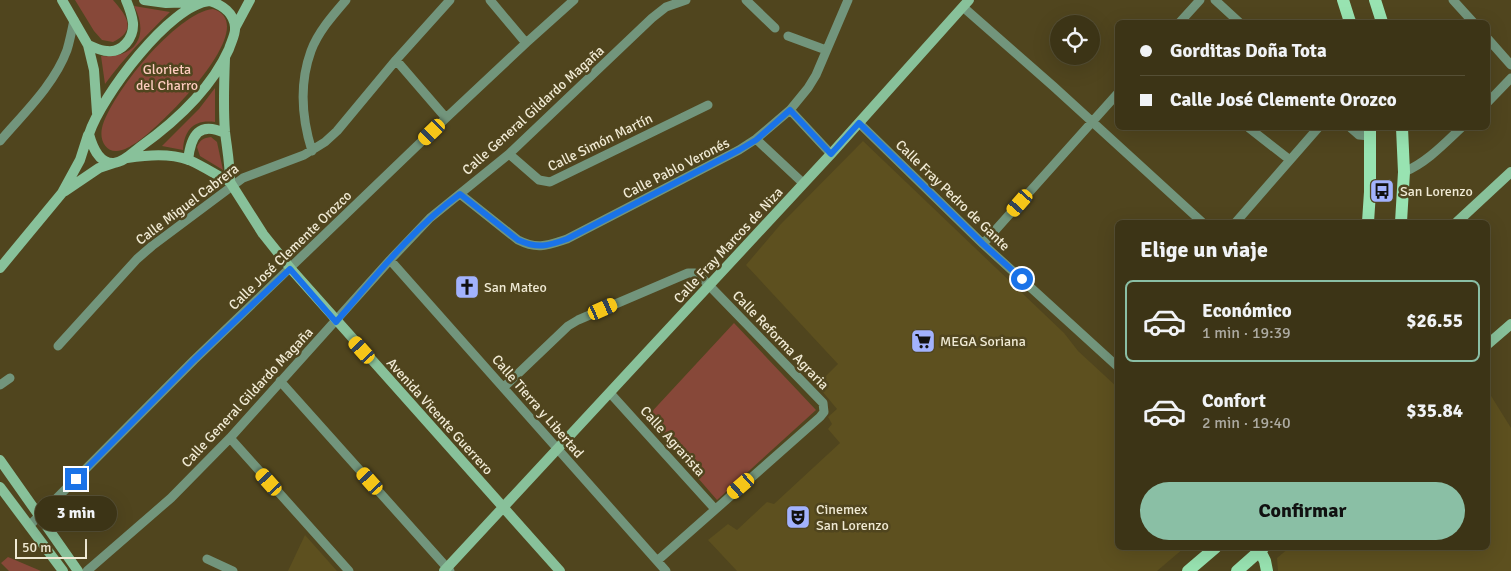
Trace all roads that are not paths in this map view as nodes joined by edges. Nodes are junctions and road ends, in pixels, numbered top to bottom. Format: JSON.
{"nodes":[{"id":1,"x":62,"y":0,"type":"edge"},
{"id":2,"x":126,"y":0,"type":"edge"},
{"id":3,"x":144,"y":0,"type":"edge"},
{"id":4,"x":250,"y":0,"type":"edge"},
{"id":5,"x":346,"y":0,"type":"edge"},
{"id":6,"x":450,"y":0,"type":"edge"},
{"id":7,"x":490,"y":0,"type":"edge"},
{"id":8,"x":574,"y":0,"type":"edge"},
{"id":9,"x":686,"y":0,"type":"edge"},
{"id":10,"x":746,"y":0,"type":"edge"},
{"id":11,"x":848,"y":0,"type":"edge"},
{"id":12,"x":1200,"y":0,"type":"edge"},
{"id":13,"x":1215,"y":0,"type":"edge"},
{"id":14,"x":1343,"y":0,"type":"edge"},
{"id":15,"x":1375,"y":0,"type":"edge"},
{"id":16,"x":1453,"y":0,"type":"edge"},
{"id":17,"x":208,"y":1,"type":"edge"},
{"id":18,"x":966,"y":4,"type":"edge"},
{"id":19,"x":74,"y":20,"type":"junction"},
{"id":20,"x":1182,"y":20,"type":"edge"},
{"id":21,"x":1237,"y":20,"type":"edge"},
{"id":22,"x":1349,"y":20,"type":"edge"},
{"id":23,"x":1381,"y":20,"type":"edge"},
{"id":24,"x":1471,"y":20,"type":"edge"},
{"id":25,"x":235,"y":28,"type":"junction"},
{"id":26,"x":775,"y":28,"type":"dead end"},
{"id":27,"x":788,"y":36,"type":"dead end"},
{"id":28,"x":1490,"y":40,"type":"edge"},
{"id":29,"x":526,"y":42,"type":"junction"},
{"id":30,"x":88,"y":45,"type":"junction"},
{"id":31,"x":826,"y":50,"type":"junction"},
{"id":32,"x":225,"y":56,"type":"junction"},
{"id":33,"x":396,"y":60,"type":"junction"},
{"id":34,"x":1511,"y":65,"type":"edge"},
{"id":35,"x":1511,"y":78,"type":"edge"},
{"id":36,"x":1115,"y":96,"type":"edge"},
{"id":37,"x":1490,"y":100,"type":"edge"},
{"id":38,"x":708,"y":105,"type":"dead end"},
{"id":39,"x":790,"y":110,"type":"junction"},
{"id":40,"x":97,"y":113,"type":"junction"},
{"id":41,"x":446,"y":118,"type":"junction"},
{"id":42,"x":1092,"y":122,"type":"junction"},
{"id":43,"x":859,"y":123,"type":"junction"},
{"id":44,"x":1252,"y":130,"type":"edge"},
{"id":45,"x":1316,"y":130,"type":"edge"},
{"id":46,"x":1353,"y":130,"type":"edge"},
{"id":47,"x":1402,"y":130,"type":"edge"},
{"id":48,"x":1459,"y":130,"type":"edge"},
{"id":49,"x":1370,"y":132,"type":"edge"},
{"id":50,"x":226,"y":133,"type":"junction"},
{"id":51,"x":89,"y":134,"type":"junction"},
{"id":52,"x":756,"y":140,"type":"junction"},
{"id":53,"x":0,"y":141,"type":"edge"},
{"id":54,"x":312,"y":151,"type":"junction"},
{"id":55,"x":509,"y":154,"type":"junction"},
{"id":56,"x":831,"y":154,"type":"junction"},
{"id":57,"x":124,"y":159,"type":"junction"},
{"id":58,"x":188,"y":160,"type":"junction"},
{"id":59,"x":1290,"y":160,"type":"junction"},
{"id":60,"x":114,"y":163,"type":"junction"},
{"id":61,"x":1404,"y":172,"type":"junction"},
{"id":62,"x":1511,"y":172,"type":"edge"},
{"id":63,"x":803,"y":183,"type":"junction"},
{"id":64,"x":231,"y":184,"type":"junction"},
{"id":65,"x":62,"y":193,"type":"junction"},
{"id":66,"x":460,"y":194,"type":"junction"},
{"id":67,"x":1200,"y":220,"type":"edge"},
{"id":68,"x":1238,"y":220,"type":"edge"},
{"id":69,"x":1368,"y":220,"type":"edge"},
{"id":70,"x":1401,"y":220,"type":"edge"},
{"id":71,"x":1458,"y":220,"type":"edge"},
{"id":72,"x":983,"y":244,"type":"junction"},
{"id":73,"x":390,"y":260,"type":"junction"},
{"id":74,"x":0,"y":268,"type":"edge"},
{"id":75,"x":290,"y":269,"type":"junction"},
{"id":76,"x":710,"y":286,"type":"junction"},
{"id":77,"x":336,"y":322,"type":"junction"},
{"id":78,"x":1511,"y":324,"type":"edge"},
{"id":79,"x":1490,"y":342,"type":"edge"},
{"id":80,"x":58,"y":346,"type":"dead end"},
{"id":81,"x":1115,"y":360,"type":"edge"},
{"id":82,"x":10,"y":378,"type":"dead end"},
{"id":83,"x":280,"y":381,"type":"junction"},
{"id":84,"x":0,"y":385,"type":"edge"},
{"id":85,"x":504,"y":387,"type":"junction"},
{"id":86,"x":610,"y":392,"type":"junction"},
{"id":87,"x":230,"y":438,"type":"junction"},
{"id":88,"x":557,"y":449,"type":"junction"},
{"id":89,"x":0,"y":460,"type":"edge"},
{"id":90,"x":0,"y":487,"type":"edge"},
{"id":91,"x":504,"y":507,"type":"junction"},
{"id":92,"x":715,"y":509,"type":"junction"},
{"id":93,"x":39,"y":516,"type":"junction"},
{"id":94,"x":29,"y":526,"type":"junction"},
{"id":95,"x":1212,"y":550,"type":"edge"},
{"id":96,"x":1261,"y":550,"type":"edge"},
{"id":97,"x":1262,"y":550,"type":"edge"},
{"id":98,"x":207,"y":559,"type":"dead end"},
{"id":99,"x":657,"y":562,"type":"junction"},
{"id":100,"x":220,"y":568,"type":"edge"},
{"id":101,"x":81,"y":570,"type":"edge"},
{"id":102,"x":447,"y":570,"type":"edge"},
{"id":103,"x":63,"y":571,"type":"edge"},
{"id":104,"x":233,"y":571,"type":"edge"},
{"id":105,"x":349,"y":571,"type":"edge"},
{"id":106,"x":560,"y":571,"type":"edge"},
{"id":107,"x":666,"y":571,"type":"edge"},
{"id":108,"x":1188,"y":571,"type":"edge"},
{"id":109,"x":1237,"y":571,"type":"edge"},
{"id":110,"x":1267,"y":571,"type":"edge"}],
"edges":[{"from":1,"to":19,"type":"street"},
{"from":2,"to":30,"type":"street"},
{"from":3,"to":17,"type":"street"},
{"from":4,"to":25,"type":"street"},
{"from":5,"to":54,"type":"street"},
{"from":6,"to":33,"type":"street","name":"Calle Miguel Cabrera"},
{"from":7,"to":29,"type":"street"},
{"from":8,"to":29,"type":"street","name":"Calle José Clemente Orozco"},
{"from":9,"to":55,"type":"street","name":"Calle General Gildardo Magaña"},
{"from":10,"to":26,"type":"street"},
{"from":11,"to":31,"type":"street","name":"Calle Pablo Veronés"},
{"from":12,"to":20,"type":"street"},
{"from":13,"to":21,"type":"street"},
{"from":14,"to":22,"type":"main road"},
{"from":15,"to":23,"type":"main road"},
{"from":16,"to":24,"type":"street"},
{"from":17,"to":25,"type":"street"},
{"from":17,"to":40,"type":"street"},
{"from":18,"to":42,"type":"street"},
{"from":18,"to":43,"type":"street","name":"Calle Fray Marcos de Niza"},
{"from":19,"to":30,"type":"street"},
{"from":19,"to":53,"type":"street"},
{"from":25,"to":32,"type":"street"},
{"from":27,"to":31,"type":"street"},
{"from":28,"to":34,"type":"street"},
{"from":29,"to":41,"type":"street","name":"Calle José Clemente Orozco"},
{"from":30,"to":40,"type":"street"},
{"from":31,"to":39,"type":"street","name":"Calle Pablo Veronés"},
{"from":32,"to":50,"type":"street"},
{"from":32,"to":57,"type":"street"},
{"from":33,"to":41,"type":"street"},
{"from":33,"to":54,"type":"street","name":"Calle Miguel Cabrera"},
{"from":35,"to":37,"type":"street"},
{"from":36,"to":42,"type":"street"},
{"from":38,"to":55,"type":"street","name":"Calle Simón Martín"},
{"from":39,"to":52,"type":"street","name":"Calle Pablo Veronés"},
{"from":39,"to":56,"type":"street"},
{"from":40,"to":51,"type":"street"},
{"from":41,"to":75,"type":"street","name":"Calle José Clemente Orozco"},
{"from":42,"to":67,"type":"street"},
{"from":42,"to":72,"type":"street"},
{"from":43,"to":56,"type":"street","name":"Calle Fray Marcos de Niza"},
{"from":43,"to":72,"type":"street","name":"Calle Fray Pedro de Gante"},
{"from":44,"to":59,"type":"street"},
{"from":45,"to":59,"type":"street"},
{"from":46,"to":49,"type":"street"},
{"from":47,"to":61,"type":"main road"},
{"from":48,"to":61,"type":"street"},
{"from":49,"to":69,"type":"main road"},
{"from":50,"to":58,"type":"street"},
{"from":50,"to":64,"type":"street"},
{"from":51,"to":60,"type":"street"},
{"from":51,"to":65,"type":"street"},
{"from":52,"to":63,"type":"street"},
{"from":52,"to":66,"type":"street","name":"Calle Pablo Veronés"},
{"from":54,"to":64,"type":"street","name":"Calle Miguel Cabrera"},
{"from":55,"to":66,"type":"street","name":"Calle General Gildardo Magaña"},
{"from":56,"to":63,"type":"street","name":"Calle Fray Marcos de Niza"},
{"from":57,"to":58,"type":"street"},
{"from":57,"to":60,"type":"street"},
{"from":58,"to":64,"type":"street"},
{"from":59,"to":68,"type":"street"},
{"from":60,"to":65,"type":"street"},
{"from":61,"to":70,"type":"main road"},
{"from":62,"to":71,"type":"street"},
{"from":63,"to":76,"type":"street","name":"Calle Fray Marcos de Niza"},
{"from":64,"to":75,"type":"street","name":"Avenida Vicente Guerrero"},
{"from":64,"to":80,"type":"street","name":"Calle Miguel Cabrera"},
{"from":65,"to":74,"type":"street"},
{"from":66,"to":73,"type":"street","name":"Calle General Gildardo Magaña"},
{"from":72,"to":81,"type":"street","name":"Calle Fray Pedro de Gante"},
{"from":73,"to":77,"type":"street","name":"Calle General Gildardo Magaña"},
{"from":73,"to":85,"type":"street","name":"Calle Tierra y Libertad"},
{"from":75,"to":77,"type":"street","name":"Avenida Vicente Guerrero"},
{"from":75,"to":93,"type":"street","name":"Calle José Clemente Orozco"},
{"from":76,"to":85,"type":"street"},
{"from":76,"to":86,"type":"street","name":"Calle Fray Marcos de Niza"},
{"from":76,"to":92,"type":"street","name":"Calle Reforma Agraria"},
{"from":77,"to":83,"type":"street","name":"Calle General Gildardo Magaña"},
{"from":77,"to":91,"type":"street","name":"Avenida Vicente Guerrero"},
{"from":78,"to":79,"type":"street"},
{"from":82,"to":84,"type":"street"},
{"from":83,"to":87,"type":"street","name":"Calle General Gildardo Magaña"},
{"from":83,"to":102,"type":"street"},
{"from":85,"to":88,"type":"street","name":"Calle Tierra y Libertad"},
{"from":86,"to":88,"type":"street","name":"Calle Fray Marcos de Niza"},
{"from":86,"to":92,"type":"street","name":"Calle Agrarista"},
{"from":87,"to":101,"type":"street","name":"Calle General Gildardo Magaña"},
{"from":87,"to":105,"type":"street"},
{"from":88,"to":91,"type":"street","name":"Calle Fray Marcos de Niza"},
{"from":88,"to":99,"type":"street","name":"Calle Tierra y Libertad"},
{"from":89,"to":93,"type":"street"},
{"from":90,"to":94,"type":"street"},
{"from":91,"to":102,"type":"street","name":"Calle Fray Marcos de Niza"},
{"from":91,"to":106,"type":"street","name":"Avenida Vicente Guerrero"},
{"from":92,"to":99,"type":"street"},
{"from":93,"to":94,"type":"street","name":"Calle José Clemente Orozco"},
{"from":93,"to":101,"type":"street"},
{"from":94,"to":103,"type":"street"},
{"from":95,"to":108,"type":"main road"},
{"from":96,"to":109,"type":"main road"},
{"from":97,"to":110,"type":"main road"},
{"from":98,"to":100,"type":"street"},
{"from":99,"to":107,"type":"street","name":"Calle Tierra y Libertad"},
{"from":100,"to":104,"type":"street"}]}
